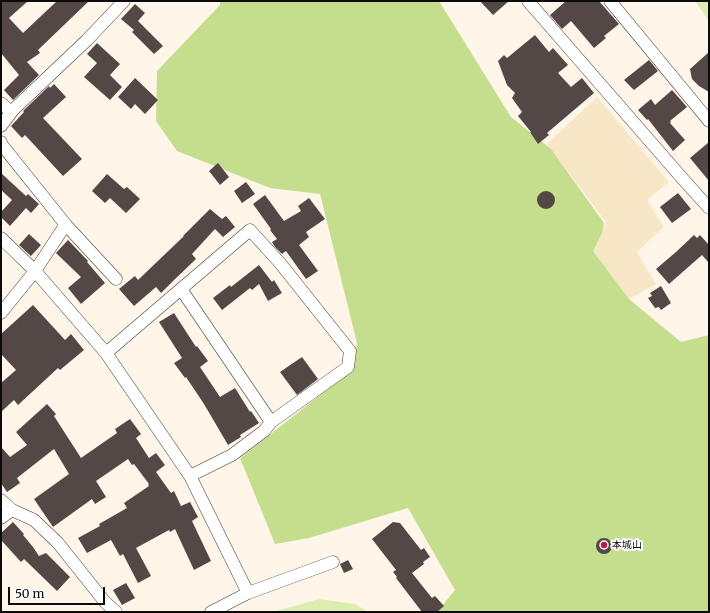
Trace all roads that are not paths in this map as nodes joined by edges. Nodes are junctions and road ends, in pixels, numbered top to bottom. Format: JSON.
{"nodes":[{"id":1,"x":124,"y":1,"type":"edge"},
{"id":2,"x":610,"y":1,"type":"edge"},
{"id":3,"x":533,"y":2,"type":"edge"},
{"id":4,"x":1,"y":103,"type":"edge"},
{"id":5,"x":11,"y":112,"type":"junction"},
{"id":6,"x":709,"y":121,"type":"edge"},
{"id":7,"x":1,"y":126,"type":"edge"},
{"id":8,"x":3,"y":150,"type":"edge"},
{"id":9,"x":709,"y":208,"type":"edge"},
{"id":10,"x":66,"y":225,"type":"junction"},
{"id":11,"x":1,"y":238,"type":"edge"},
{"id":12,"x":35,"y":271,"type":"junction"},
{"id":13,"x":116,"y":279,"type":"dead end"},
{"id":14,"x":181,"y":290,"type":"junction"},
{"id":15,"x":1,"y":313,"type":"edge"},
{"id":16,"x":106,"y":353,"type":"junction"},
{"id":17,"x":271,"y":422,"type":"junction"},
{"id":18,"x":190,"y":476,"type":"junction"},
{"id":19,"x":1,"y":500,"type":"edge"},
{"id":20,"x":12,"y":510,"type":"junction"},
{"id":21,"x":1,"y":518,"type":"edge"},
{"id":22,"x":333,"y":562,"type":"dead end"},
{"id":23,"x":248,"y":593,"type":"junction"},
{"id":24,"x":116,"y":612,"type":"edge"},
{"id":25,"x":211,"y":612,"type":"edge"}],
"edges":[{"from":1,"to":5,"type":"street"},
{"from":2,"to":6,"type":"street"},
{"from":3,"to":9,"type":"street"},
{"from":4,"to":5,"type":"street"},
{"from":5,"to":7,"type":"street"},
{"from":8,"to":10,"type":"street"},
{"from":10,"to":12,"type":"street"},
{"from":10,"to":13,"type":"street"},
{"from":11,"to":12,"type":"street"},
{"from":12,"to":15,"type":"street"},
{"from":12,"to":16,"type":"street"},
{"from":14,"to":16,"type":"street"},
{"from":14,"to":17,"type":"street"},
{"from":14,"to":17,"type":"street"},
{"from":16,"to":18,"type":"street"},
{"from":17,"to":18,"type":"street"},
{"from":18,"to":23,"type":"street"},
{"from":19,"to":20,"type":"street"},
{"from":20,"to":21,"type":"street"},
{"from":20,"to":24,"type":"street"},
{"from":22,"to":23,"type":"street"},
{"from":23,"to":25,"type":"street"}]}
